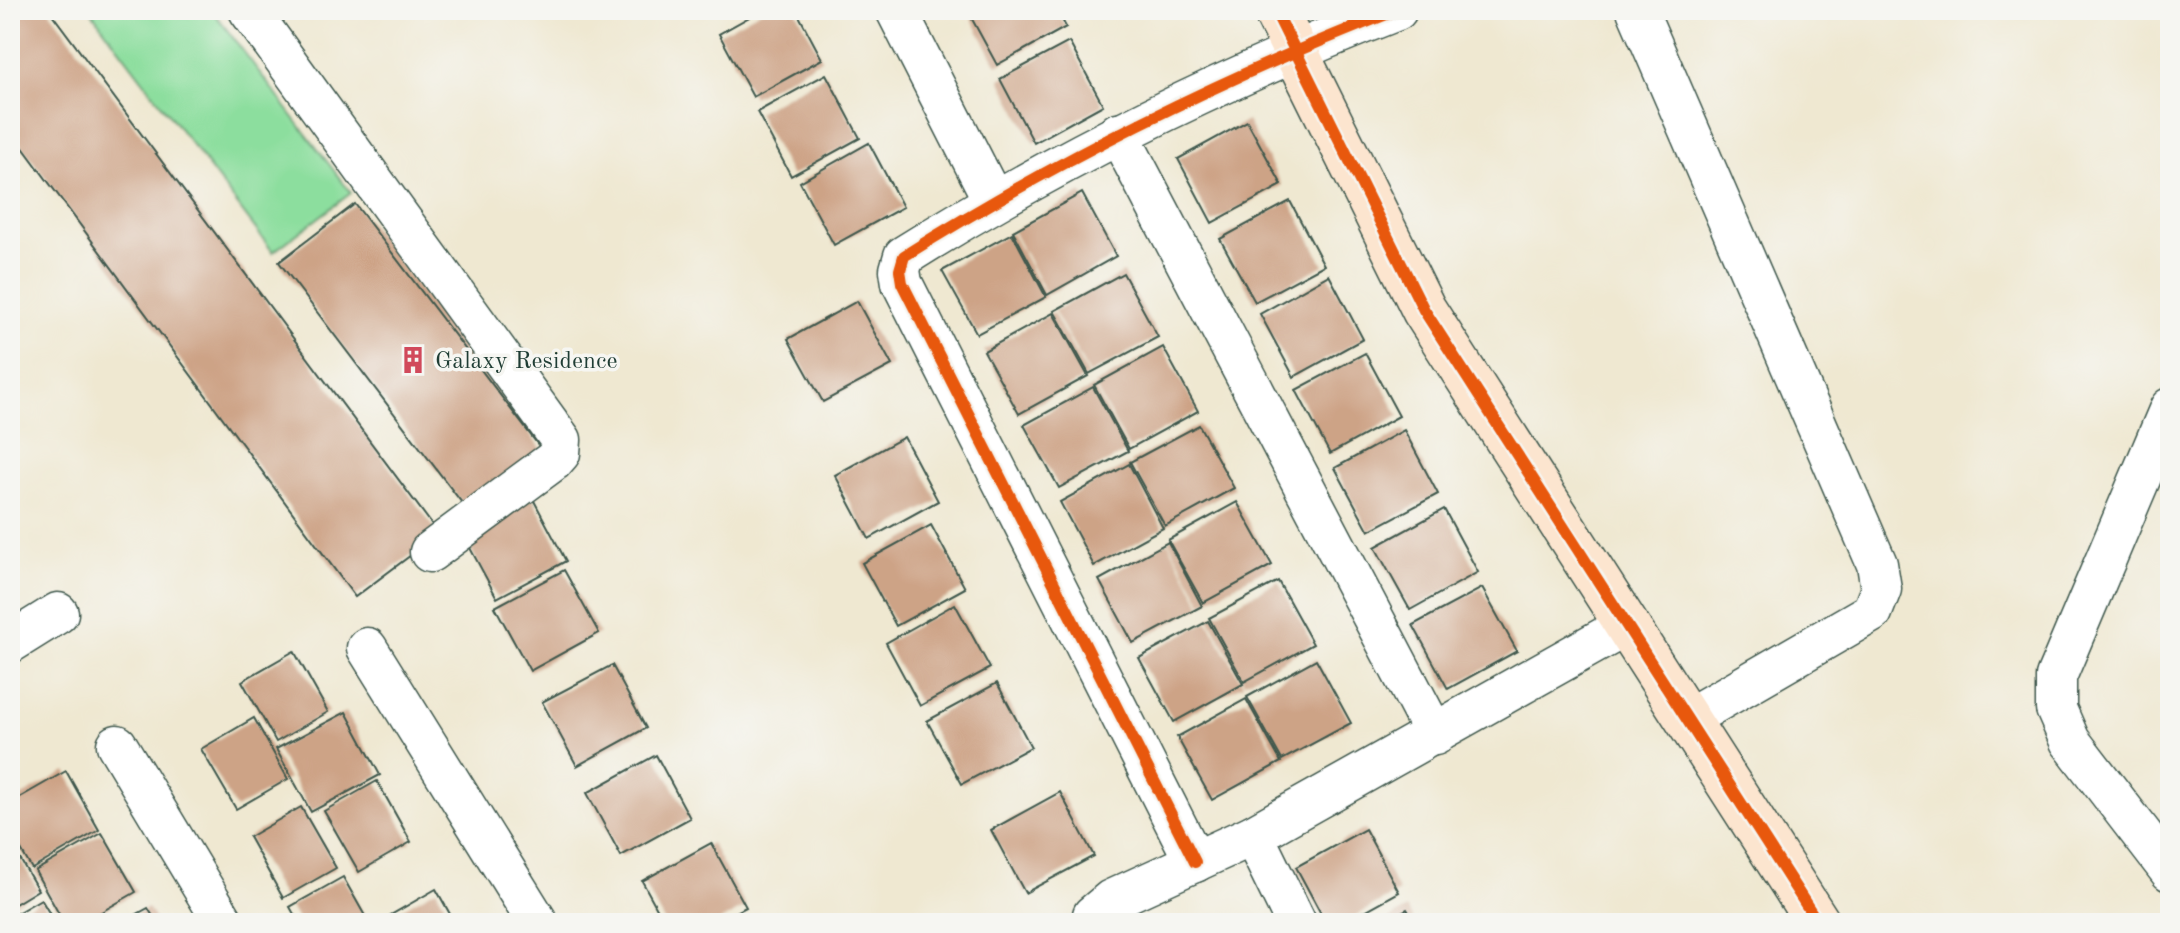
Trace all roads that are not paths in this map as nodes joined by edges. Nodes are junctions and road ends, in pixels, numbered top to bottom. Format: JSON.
{"nodes":[{"id":1,"x":249,"y":10,"type":"edge"},
{"id":2,"x":896,"y":10,"type":"edge"},
{"id":3,"x":1275,"y":10,"type":"edge"},
{"id":4,"x":1397,"y":10,"type":"edge"},
{"id":5,"x":1637,"y":10,"type":"edge"},
{"id":6,"x":1297,"y":50,"type":"junction"},
{"id":7,"x":1118,"y":133,"type":"junction"},
{"id":8,"x":993,"y":200,"type":"junction"},
{"id":9,"x":2170,"y":408,"type":"edge"},
{"id":10,"x":430,"y":552,"type":"dead end"},
{"id":11,"x":58,"y":613,"type":"dead end"},
{"id":12,"x":1627,"y":625,"type":"junction"},
{"id":13,"x":10,"y":643,"type":"edge"},
{"id":14,"x":367,"y":648,"type":"dead end"},
{"id":15,"x":1687,"y":719,"type":"junction"},
{"id":16,"x":1435,"y":735,"type":"junction"},
{"id":17,"x":117,"y":745,"type":"dead end"},
{"id":18,"x":1253,"y":835,"type":"junction"},
{"id":19,"x":1195,"y":862,"type":"junction"},
{"id":20,"x":2170,"y":871,"type":"edge"},
{"id":21,"x":224,"y":923,"type":"edge"},
{"id":22,"x":538,"y":923,"type":"edge"},
{"id":23,"x":1091,"y":923,"type":"edge"},
{"id":24,"x":1296,"y":923,"type":"edge"},
{"id":25,"x":1818,"y":923,"type":"edge"}],
"edges":[{"from":1,"to":10,"type":"street"},
{"from":2,"to":8,"type":"street"},
{"from":3,"to":6,"type":"street"},
{"from":4,"to":6,"type":"street"},
{"from":5,"to":15,"type":"street"},
{"from":6,"to":7,"type":"street"},
{"from":6,"to":12,"type":"street"},
{"from":7,"to":8,"type":"street"},
{"from":7,"to":16,"type":"street"},
{"from":8,"to":19,"type":"street"},
{"from":9,"to":20,"type":"street"},
{"from":11,"to":13,"type":"street"},
{"from":12,"to":15,"type":"street"},
{"from":12,"to":16,"type":"street"},
{"from":14,"to":22,"type":"street"},
{"from":15,"to":25,"type":"street"},
{"from":16,"to":18,"type":"street"},
{"from":17,"to":21,"type":"street"},
{"from":18,"to":19,"type":"street"},
{"from":18,"to":24,"type":"street"},
{"from":19,"to":23,"type":"street"}]}
